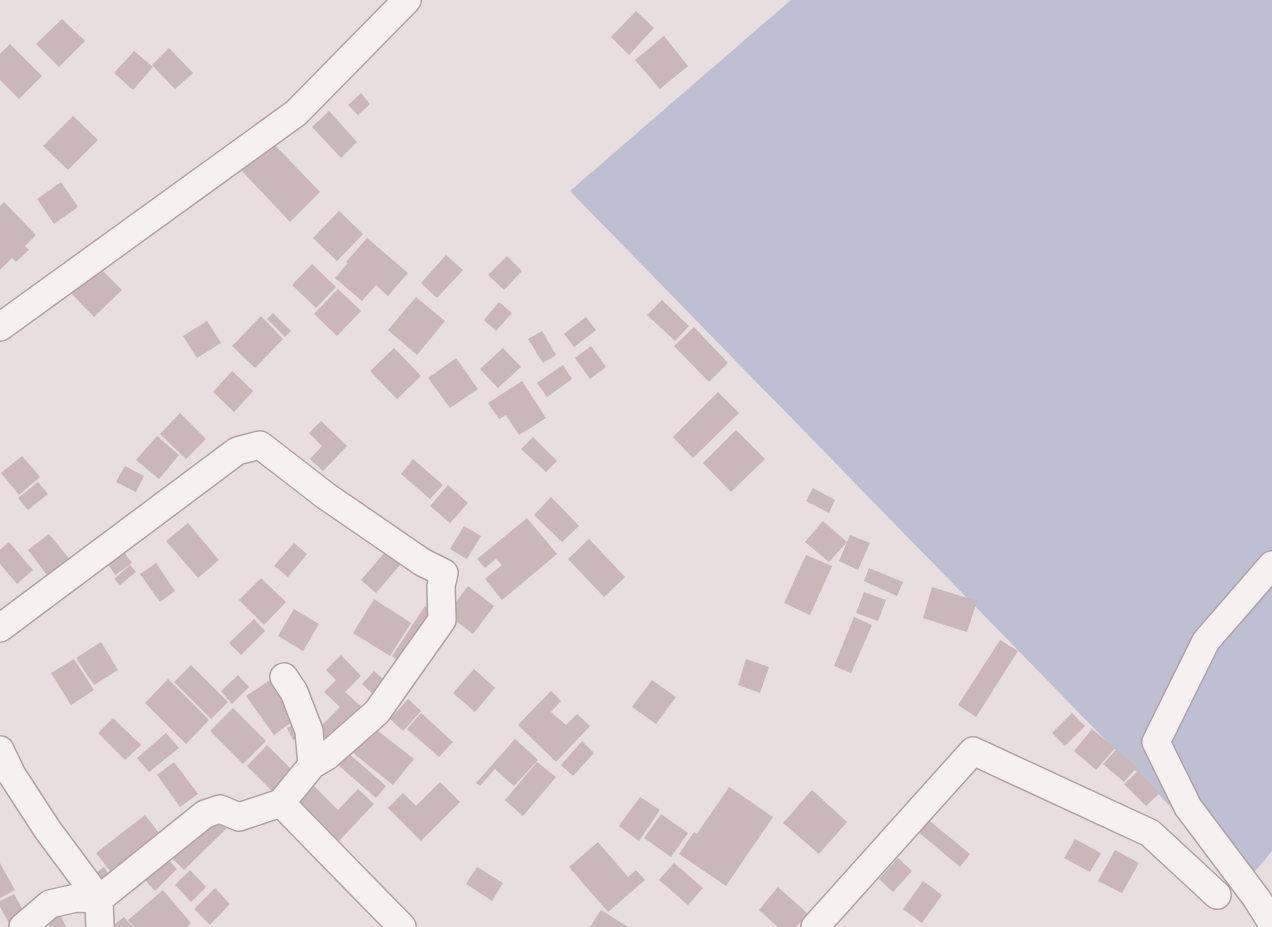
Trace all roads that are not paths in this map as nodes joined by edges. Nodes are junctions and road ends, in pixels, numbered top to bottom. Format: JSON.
{"nodes":[{"id":1,"x":407,"y":0,"type":"edge"},
{"id":2,"x":0,"y":327,"type":"edge"},
{"id":3,"x":1272,"y":565,"type":"edge"},
{"id":4,"x":0,"y":628,"type":"edge"},
{"id":5,"x":284,"y":677,"type":"dead end"},
{"id":6,"x":0,"y":750,"type":"edge"},
{"id":7,"x":312,"y":765,"type":"junction"},
{"id":8,"x":6,"y":780,"type":"edge"},
{"id":9,"x":280,"y":803,"type":"junction"},
{"id":10,"x":1217,"y":895,"type":"dead end"},
{"id":11,"x":99,"y":899,"type":"junction"},
{"id":12,"x":1272,"y":923,"type":"edge"},
{"id":13,"x":23,"y":927,"type":"edge"},
{"id":14,"x":100,"y":927,"type":"edge"},
{"id":15,"x":402,"y":927,"type":"edge"},
{"id":16,"x":815,"y":927,"type":"edge"}],
"edges":[{"from":1,"to":2,"type":"street"},
{"from":3,"to":12,"type":"street"},
{"from":4,"to":7,"type":"street"},
{"from":5,"to":7,"type":"street"},
{"from":6,"to":8,"type":"street"},
{"from":7,"to":9,"type":"street"},
{"from":8,"to":11,"type":"street"},
{"from":9,"to":11,"type":"street"},
{"from":9,"to":15,"type":"street"},
{"from":10,"to":16,"type":"street"},
{"from":11,"to":13,"type":"street"},
{"from":11,"to":14,"type":"street"}]}
